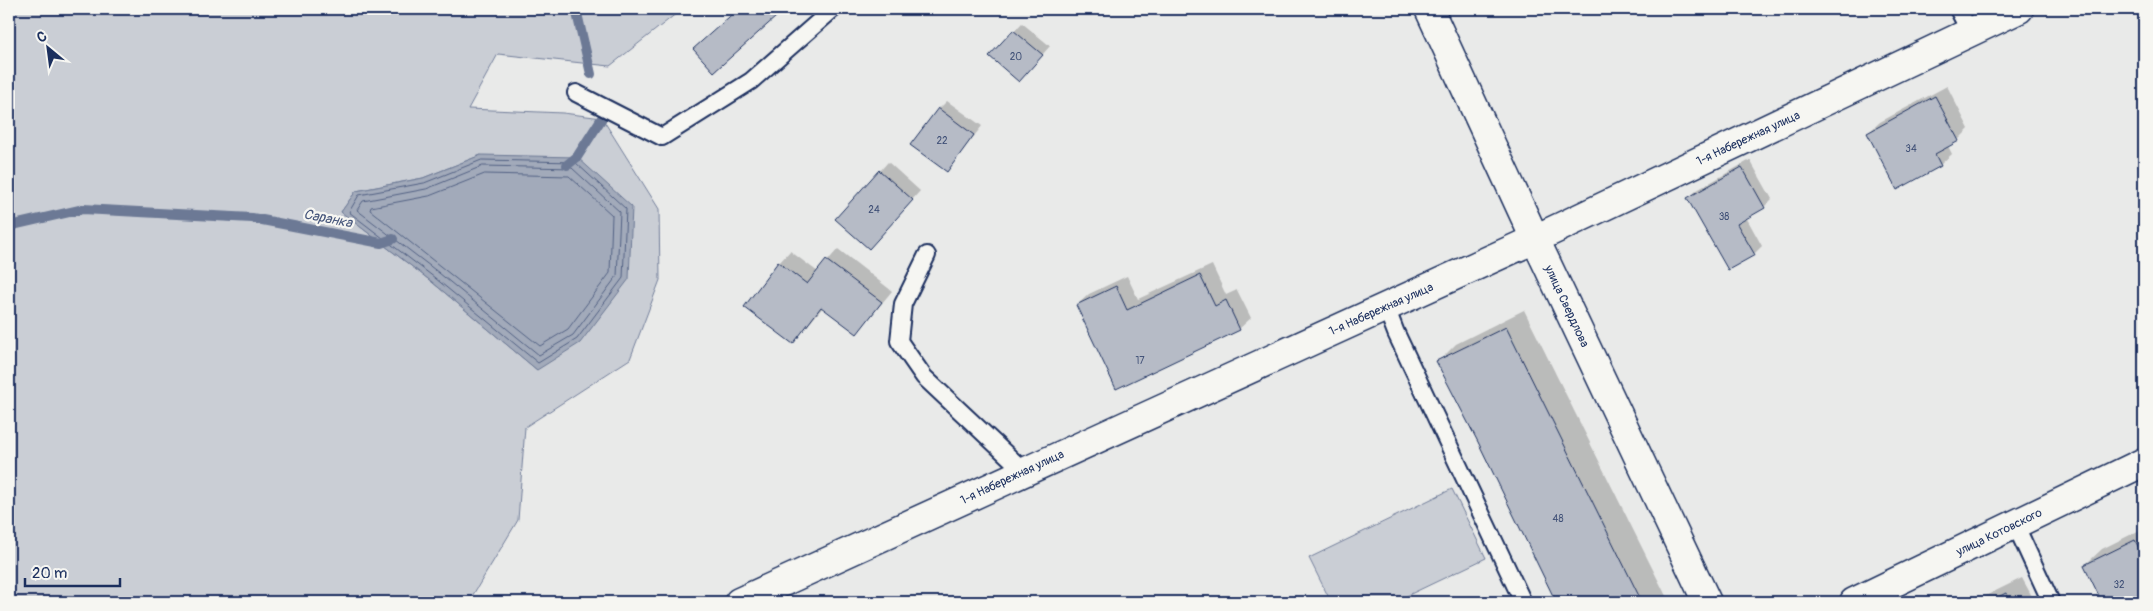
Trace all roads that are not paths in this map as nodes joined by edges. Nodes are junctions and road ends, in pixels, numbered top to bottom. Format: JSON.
{"nodes":[{"id":1,"x":833,"y":9,"type":"edge"},
{"id":2,"x":1429,"y":9,"type":"edge"},
{"id":3,"x":2019,"y":9,"type":"edge"},
{"id":4,"x":1964,"y":21,"type":"edge"},
{"id":5,"x":576,"y":93,"type":"dead end"},
{"id":6,"x":1535,"y":239,"type":"junction"},
{"id":7,"x":927,"y":254,"type":"dead end"},
{"id":8,"x":1386,"y":306,"type":"junction"},
{"id":9,"x":2144,"y":462,"type":"edge"},
{"id":10,"x":1025,"y":472,"type":"junction"},
{"id":11,"x":2015,"y":524,"type":"junction"},
{"id":12,"x":745,"y":601,"type":"edge"},
{"id":13,"x":1523,"y":602,"type":"edge"},
{"id":14,"x":1708,"y":602,"type":"edge"},
{"id":15,"x":1854,"y":602,"type":"edge"},
{"id":16,"x":2051,"y":602,"type":"edge"}],
"edges":[{"from":1,"to":5,"type":"lane"},
{"from":2,"to":6,"type":"street","name":"улица Свердлова"},
{"from":3,"to":4,"type":"street","name":"1-я Набережная улица"},
{"from":4,"to":6,"type":"street","name":"1-я Набережная улица"},
{"from":6,"to":8,"type":"street","name":"1-я Набережная улица"},
{"from":6,"to":14,"type":"street","name":"улица Свердлова"},
{"from":7,"to":10,"type":"lane"},
{"from":8,"to":10,"type":"street","name":"1-я Набережная улица"},
{"from":8,"to":13,"type":"lane"},
{"from":9,"to":11,"type":"street","name":"улица Котовского"},
{"from":10,"to":12,"type":"street","name":"1-я Набережная улица"},
{"from":11,"to":15,"type":"street","name":"улица Котовского"},
{"from":11,"to":16,"type":"lane"}]}
